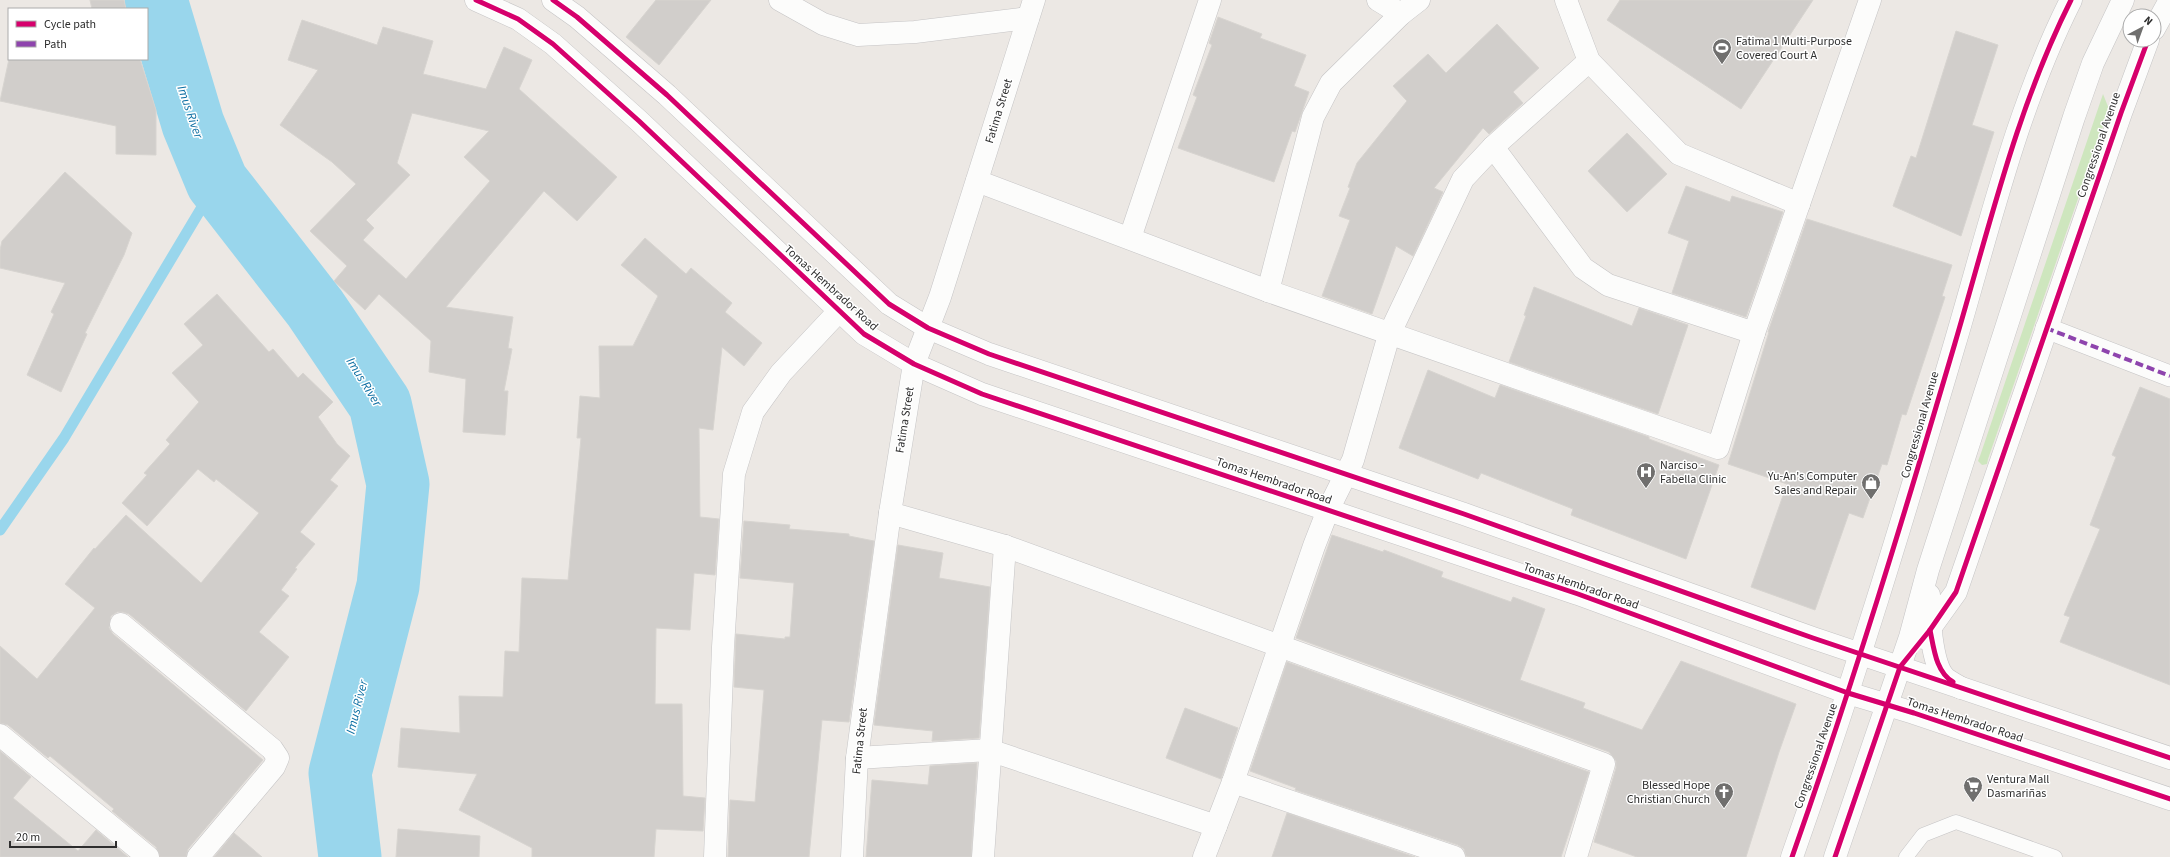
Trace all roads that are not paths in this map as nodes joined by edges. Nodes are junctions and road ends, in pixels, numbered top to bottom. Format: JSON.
{"nodes":[{"id":1,"x":476,"y":0,"type":"edge"},
{"id":2,"x":553,"y":0,"type":"edge"},
{"id":3,"x":780,"y":0,"type":"edge"},
{"id":4,"x":1210,"y":0,"type":"edge"},
{"id":5,"x":1378,"y":0,"type":"edge"},
{"id":6,"x":1419,"y":0,"type":"edge"},
{"id":7,"x":1566,"y":0,"type":"edge"},
{"id":8,"x":1870,"y":0,"type":"edge"},
{"id":9,"x":2071,"y":0,"type":"edge"},
{"id":10,"x":2122,"y":0,"type":"edge"},
{"id":11,"x":2170,"y":0,"type":"edge"},
{"id":12,"x":1031,"y":9,"type":"edge"},
{"id":13,"x":1401,"y":14,"type":"junction"},
{"id":14,"x":2162,"y":15,"type":"edge"},
{"id":15,"x":2145,"y":48,"type":"edge"},
{"id":16,"x":1588,"y":61,"type":"junction"},
{"id":17,"x":1493,"y":147,"type":"junction"},
{"id":18,"x":977,"y":181,"type":"junction"},
{"id":19,"x":1799,"y":204,"type":"junction"},
{"id":20,"x":1130,"y":238,"type":"junction"},
{"id":21,"x":1268,"y":291,"type":"junction"},
{"id":22,"x":839,"y":311,"type":"junction"},
{"id":23,"x":928,"y":328,"type":"junction"},
{"id":24,"x":2046,"y":328,"type":"junction"},
{"id":25,"x":1754,"y":333,"type":"junction"},
{"id":26,"x":1389,"y":335,"type":"junction"},
{"id":27,"x":914,"y":364,"type":"junction"},
{"id":28,"x":2170,"y":376,"type":"edge"},
{"id":29,"x":1345,"y":475,"type":"junction"},
{"id":30,"x":1328,"y":510,"type":"junction"},
{"id":31,"x":890,"y":513,"type":"junction"},
{"id":32,"x":1005,"y":546,"type":"junction"},
{"id":33,"x":1928,"y":570,"type":"junction"},
{"id":34,"x":121,"y":624,"type":"dead end"},
{"id":35,"x":1930,"y":630,"type":"junction"},
{"id":36,"x":1280,"y":646,"type":"junction"},
{"id":37,"x":1861,"y":654,"type":"junction"},
{"id":38,"x":1900,"y":667,"type":"junction"},
{"id":39,"x":1961,"y":688,"type":"junction"},
{"id":40,"x":1848,"y":693,"type":"junction"},
{"id":41,"x":1887,"y":706,"type":"junction"},
{"id":42,"x":0,"y":735,"type":"edge"},
{"id":43,"x":989,"y":750,"type":"junction"},
{"id":44,"x":857,"y":758,"type":"junction"},
{"id":45,"x":2170,"y":758,"type":"edge"},
{"id":46,"x":1233,"y":782,"type":"junction"},
{"id":47,"x":2170,"y":799,"type":"edge"},
{"id":48,"x":1216,"y":826,"type":"junction"},
{"id":49,"x":1443,"y":855,"type":"edge"},
{"id":50,"x":148,"y":857,"type":"edge"},
{"id":51,"x":198,"y":857,"type":"edge"},
{"id":52,"x":715,"y":857,"type":"edge"},
{"id":53,"x":852,"y":857,"type":"edge"},
{"id":54,"x":983,"y":857,"type":"edge"},
{"id":55,"x":1204,"y":857,"type":"edge"},
{"id":56,"x":1576,"y":857,"type":"edge"},
{"id":57,"x":1792,"y":857,"type":"edge"},
{"id":58,"x":1835,"y":857,"type":"edge"},
{"id":59,"x":1906,"y":857,"type":"edge"},
{"id":60,"x":2055,"y":857,"type":"edge"}],
"edges":[{"from":1,"to":22,"type":"street","name":"Tomas Hembrador Road"},
{"from":2,"to":23,"type":"street"},
{"from":3,"to":12,"type":"street"},
{"from":4,"to":20,"type":"street"},
{"from":5,"to":13,"type":"street"},
{"from":6,"to":13,"type":"street"},
{"from":7,"to":16,"type":"street"},
{"from":8,"to":19,"type":"street"},
{"from":9,"to":37,"type":"street","name":"Congressional Avenue"},
{"from":10,"to":33,"type":"street","name":"Congressional Avenue"},
{"from":11,"to":14,"type":"street"},
{"from":12,"to":18,"type":"street","name":"Fatima Street"},
{"from":13,"to":21,"type":"street"},
{"from":15,"to":24,"type":"street","name":"Congressional Avenue"},
{"from":16,"to":17,"type":"street"},
{"from":16,"to":19,"type":"street"},
{"from":17,"to":25,"type":"street"},
{"from":17,"to":26,"type":"street"},
{"from":18,"to":20,"type":"street"},
{"from":18,"to":23,"type":"street","name":"Fatima Street"},
{"from":19,"to":25,"type":"street"},
{"from":20,"to":21,"type":"street"},
{"from":21,"to":26,"type":"street"},
{"from":22,"to":27,"type":"street","name":"Tomas Hembrador Road"},
{"from":22,"to":52,"type":"street"},
{"from":23,"to":27,"type":"street","name":"Fatima Street"},
{"from":23,"to":29,"type":"street"},
{"from":24,"to":28,"type":"street"},
{"from":24,"to":35,"type":"street","name":"Congressional Avenue"},
{"from":25,"to":26,"type":"street"},
{"from":26,"to":29,"type":"street"},
{"from":27,"to":30,"type":"street","name":"Tomas Hembrador Road"},
{"from":27,"to":31,"type":"street","name":"Fatima Street"},
{"from":29,"to":30,"type":"street"},
{"from":29,"to":37,"type":"street"},
{"from":30,"to":36,"type":"street"},
{"from":30,"to":40,"type":"street","name":"Tomas Hembrador Road"},
{"from":31,"to":32,"type":"street"},
{"from":31,"to":44,"type":"street","name":"Fatima Street"},
{"from":32,"to":36,"type":"street"},
{"from":32,"to":43,"type":"street"},
{"from":33,"to":35,"type":"street"},
{"from":33,"to":38,"type":"street","name":"Congressional Avenue"},
{"from":34,"to":51,"type":"street"},
{"from":35,"to":38,"type":"street","name":"Congressional Avenue"},
{"from":35,"to":39,"type":"street"},
{"from":36,"to":46,"type":"street"},
{"from":36,"to":56,"type":"street"},
{"from":37,"to":38,"type":"street"},
{"from":37,"to":40,"type":"street","name":"Congressional Avenue"},
{"from":38,"to":39,"type":"street"},
{"from":38,"to":41,"type":"street","name":"Congressional Avenue"},
{"from":39,"to":45,"type":"street"},
{"from":40,"to":41,"type":"street","name":"Tomas Hembrador Road"},
{"from":40,"to":57,"type":"street","name":"Congressional Avenue"},
{"from":41,"to":47,"type":"street","name":"Tomas Hembrador Road"},
{"from":41,"to":58,"type":"street","name":"Congressional Avenue"},
{"from":42,"to":50,"type":"street"},
{"from":43,"to":44,"type":"street"},
{"from":43,"to":48,"type":"street"},
{"from":43,"to":54,"type":"street"},
{"from":44,"to":53,"type":"street","name":"Fatima Street"},
{"from":46,"to":48,"type":"street"},
{"from":46,"to":49,"type":"street"},
{"from":48,"to":55,"type":"street"},
{"from":59,"to":60,"type":"lane"}]}
